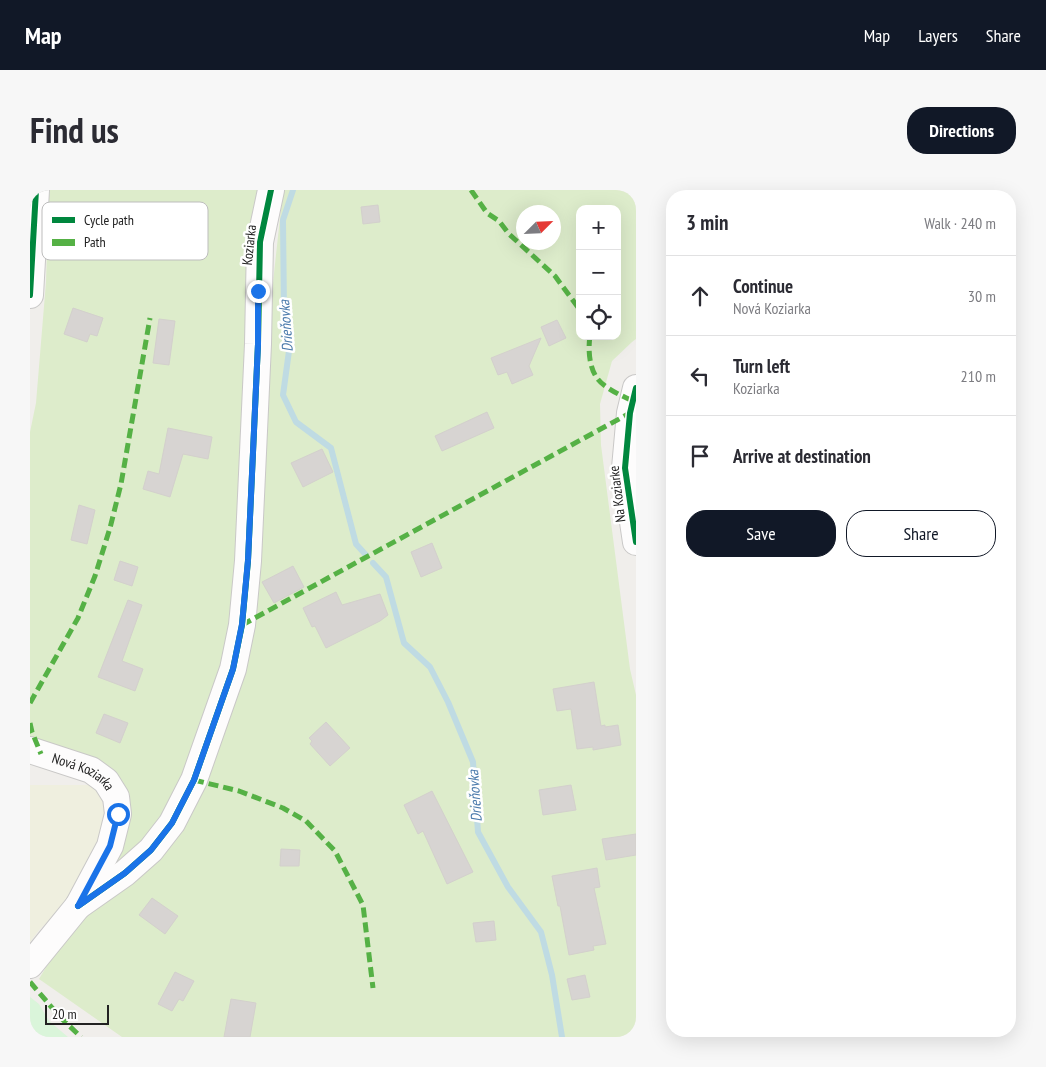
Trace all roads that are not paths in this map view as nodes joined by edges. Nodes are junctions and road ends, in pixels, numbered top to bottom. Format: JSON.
{"nodes":[{"id":1,"x":36,"y":190,"type":"edge"},
{"id":2,"x":271,"y":190,"type":"edge"},
{"id":3,"x":30,"y":295,"type":"edge"},
{"id":4,"x":636,"y":388,"type":"edge"},
{"id":5,"x":636,"y":542,"type":"edge"},
{"id":6,"x":30,"y":750,"type":"edge"},
{"id":7,"x":78,"y":906,"type":"junction"},
{"id":8,"x":30,"y":965,"type":"edge"}],
"edges":[{"from":1,"to":3,"type":"street"},
{"from":2,"to":7,"type":"street","name":"Koziarka"},
{"from":4,"to":5,"type":"street","name":"Na Koziarke"},
{"from":6,"to":7,"type":"street","name":"Nová Koziarka"},
{"from":7,"to":8,"type":"street","name":"Nová Koziarka"}]}
